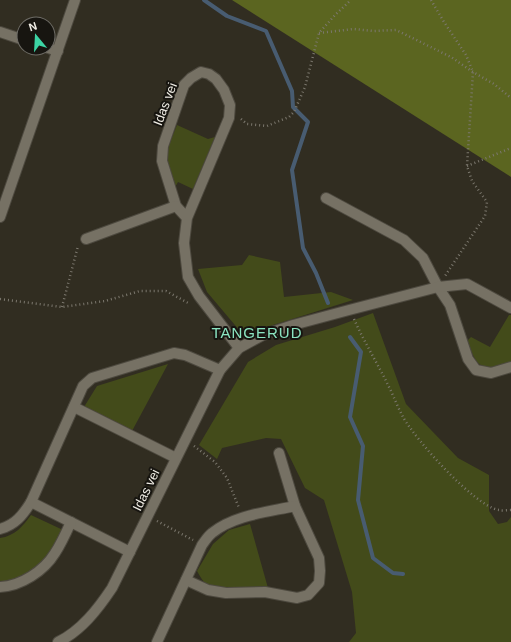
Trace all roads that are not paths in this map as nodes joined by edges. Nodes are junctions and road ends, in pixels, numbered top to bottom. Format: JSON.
{"nodes":[{"id":1,"x":75,"y":0,"type":"edge"},
{"id":2,"x":0,"y":32,"type":"edge"},
{"id":3,"x":16,"y":37,"type":"edge"},
{"id":4,"x":56,"y":42,"type":"edge"},
{"id":5,"x":51,"y":56,"type":"edge"},
{"id":6,"x":326,"y":198,"type":"dead end"},
{"id":7,"x":176,"y":206,"type":"junction"},
{"id":8,"x":0,"y":216,"type":"edge"},
{"id":9,"x":187,"y":218,"type":"junction"},
{"id":10,"x":86,"y":239,"type":"road end"},
{"id":11,"x":438,"y":287,"type":"junction"},
{"id":12,"x":511,"y":308,"type":"edge"},
{"id":13,"x":239,"y":348,"type":"junction"},
{"id":14,"x":511,"y":367,"type":"edge"},
{"id":15,"x":220,"y":370,"type":"junction"},
{"id":16,"x":74,"y":407,"type":"junction"},
{"id":17,"x":279,"y":452,"type":"dead end"},
{"id":18,"x":176,"y":458,"type":"junction"},
{"id":19,"x":32,"y":502,"type":"junction"},
{"id":20,"x":295,"y":506,"type":"junction"},
{"id":21,"x":71,"y":522,"type":"junction"},
{"id":22,"x":0,"y":529,"type":"edge"},
{"id":23,"x":130,"y":552,"type":"junction"},
{"id":24,"x":186,"y":580,"type":"junction"},
{"id":25,"x":0,"y":587,"type":"edge"},
{"id":26,"x":70,"y":640,"type":"edge"},
{"id":27,"x":58,"y":642,"type":"edge"},
{"id":28,"x":157,"y":642,"type":"edge"}],
"edges":[{"from":1,"to":4,"type":"street"},
{"from":2,"to":3,"type":"street"},
{"from":5,"to":8,"type":"street"},
{"from":6,"to":11,"type":"street"},
{"from":7,"to":9,"type":"street","name":"Idas vei"},
{"from":7,"to":9,"type":"street","name":"Idas vei"},
{"from":7,"to":10,"type":"street"},
{"from":9,"to":13,"type":"street","name":"Idas vei"},
{"from":11,"to":12,"type":"street","name":"Idas vei"},
{"from":11,"to":13,"type":"street","name":"Idas vei"},
{"from":11,"to":14,"type":"street"},
{"from":13,"to":15,"type":"street","name":"Idas vei"},
{"from":15,"to":16,"type":"street"},
{"from":15,"to":18,"type":"street","name":"Idas vei"},
{"from":16,"to":18,"type":"street"},
{"from":16,"to":19,"type":"street"},
{"from":17,"to":20,"type":"street"},
{"from":18,"to":23,"type":"street","name":"Idas vei"},
{"from":19,"to":21,"type":"street"},
{"from":19,"to":22,"type":"street"},
{"from":20,"to":24,"type":"street"},
{"from":20,"to":24,"type":"street"},
{"from":21,"to":23,"type":"street"},
{"from":21,"to":25,"type":"street"},
{"from":23,"to":26,"type":"street","name":"Idas vei"},
{"from":24,"to":28,"type":"street"},
{"from":26,"to":27,"type":"street","name":"Idas vei"}]}
